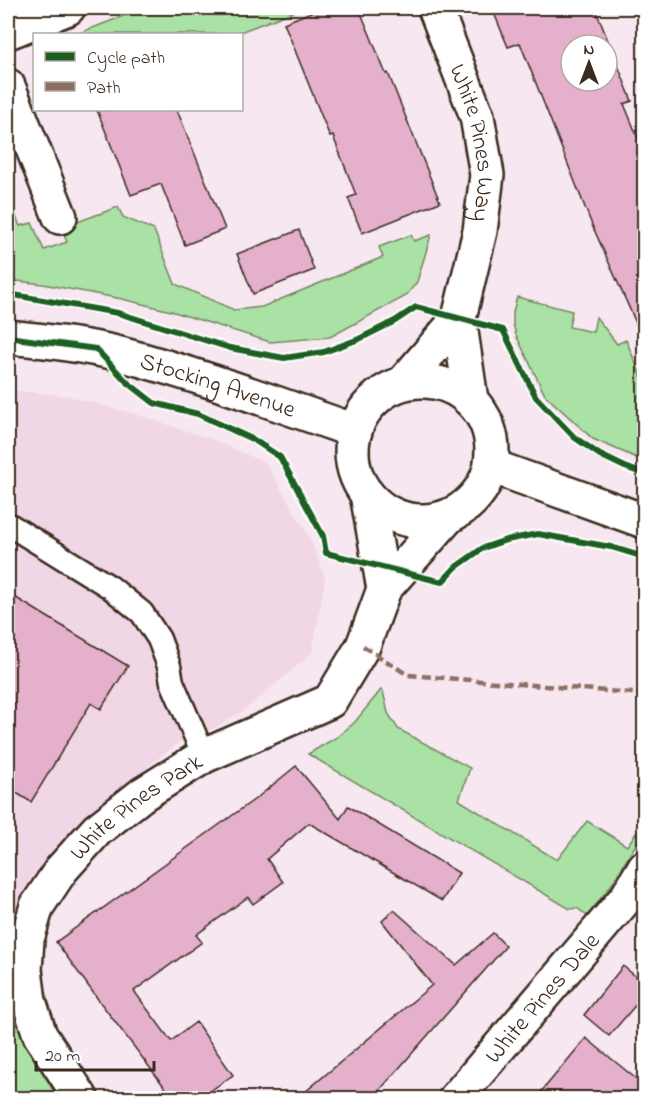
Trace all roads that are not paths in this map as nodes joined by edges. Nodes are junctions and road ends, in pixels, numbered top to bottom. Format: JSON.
{"nodes":[{"id":1,"x":68,"y":8,"type":"edge"},
{"id":2,"x":435,"y":8,"type":"edge"},
{"id":3,"x":8,"y":32,"type":"edge"},
{"id":4,"x":8,"y":86,"type":"edge"},
{"id":5,"x":60,"y":217,"type":"dead end"},
{"id":6,"x":459,"y":318,"type":"junction"},
{"id":7,"x":8,"y":337,"type":"edge"},
{"id":8,"x":404,"y":382,"type":"junction"},
{"id":9,"x":471,"y":400,"type":"junction"},
{"id":10,"x":355,"y":431,"type":"junction"},
{"id":11,"x":491,"y":466,"type":"junction"},
{"id":12,"x":367,"y":495,"type":"junction"},
{"id":13,"x":449,"y":516,"type":"junction"},
{"id":14,"x":645,"y":521,"type":"edge"},
{"id":15,"x":8,"y":525,"type":"edge"},
{"id":16,"x":384,"y":589,"type":"junction"},
{"id":17,"x":204,"y":756,"type":"junction"},
{"id":18,"x":645,"y":868,"type":"edge"},
{"id":19,"x":636,"y":903,"type":"edge"},
{"id":20,"x":17,"y":936,"type":"edge"},
{"id":21,"x":81,"y":1098,"type":"edge"},
{"id":22,"x":456,"y":1098,"type":"edge"}],
"edges":[{"from":1,"to":3,"type":"street"},
{"from":2,"to":6,"type":"street","name":"White Pines Way"},
{"from":4,"to":5,"type":"street"},
{"from":6,"to":8,"type":"street"},
{"from":6,"to":9,"type":"street"},
{"from":7,"to":10,"type":"street","name":"Stocking Avenue"},
{"from":8,"to":9,"type":"street"},
{"from":8,"to":10,"type":"street"},
{"from":9,"to":11,"type":"street"},
{"from":10,"to":12,"type":"street"},
{"from":11,"to":13,"type":"street"},
{"from":11,"to":14,"type":"street"},
{"from":12,"to":13,"type":"street"},
{"from":12,"to":16,"type":"street"},
{"from":13,"to":16,"type":"street"},
{"from":15,"to":17,"type":"lane"},
{"from":16,"to":17,"type":"street","name":"White Pines Park"},
{"from":17,"to":20,"type":"street","name":"White Pines Park"},
{"from":18,"to":19,"type":"street","name":"White Pines Dale"},
{"from":19,"to":22,"type":"street","name":"White Pines Dale"},
{"from":20,"to":21,"type":"street","name":"White Pines Park"}]}
